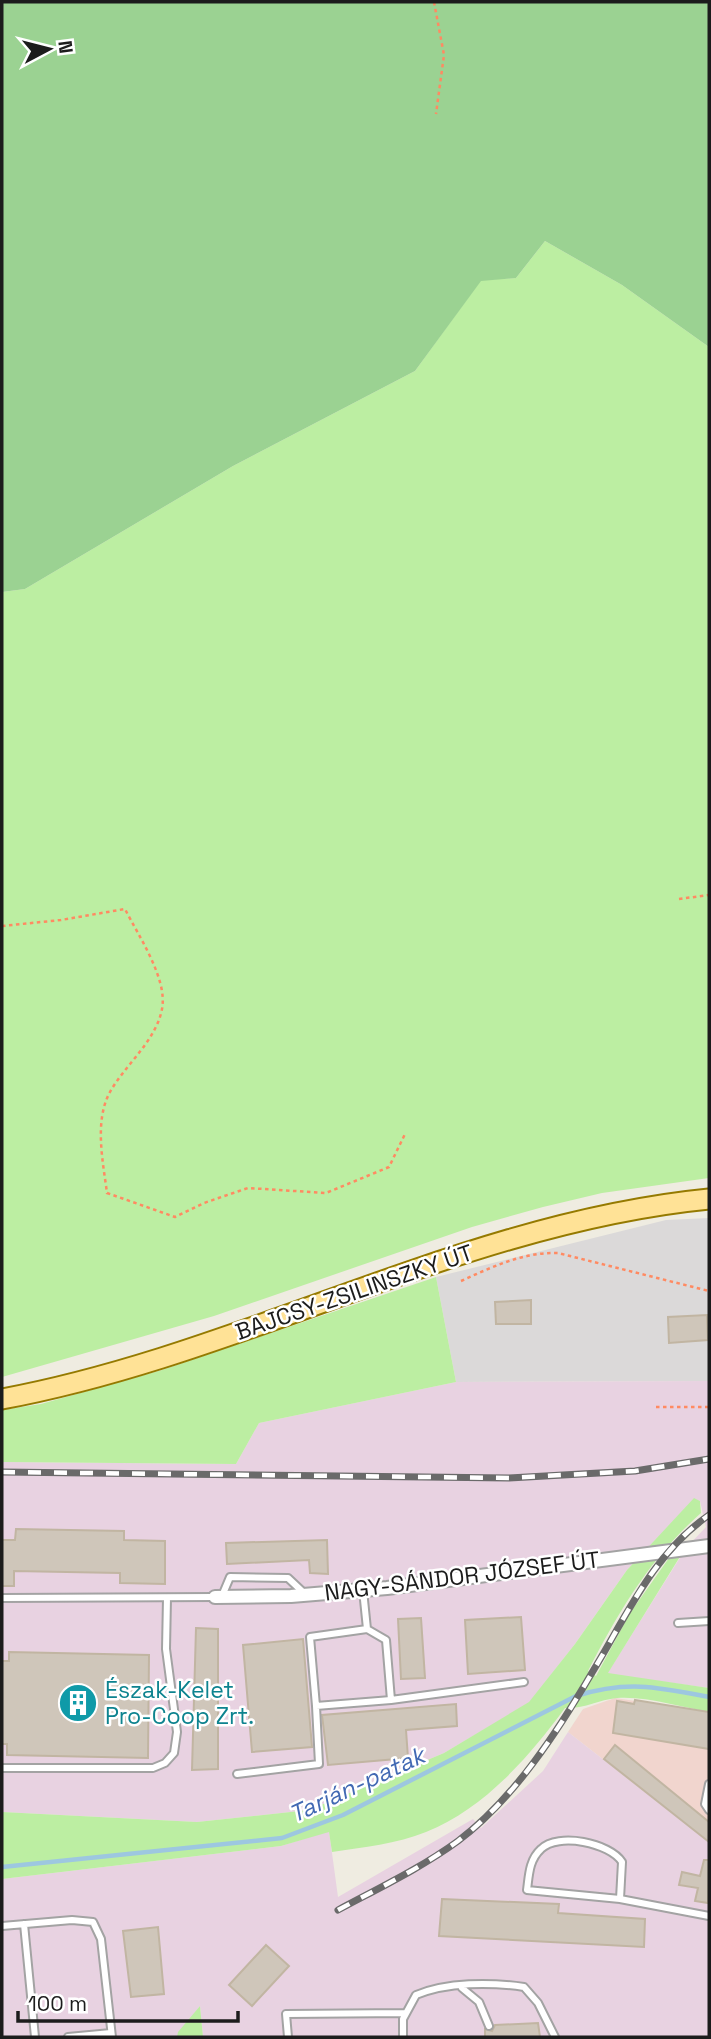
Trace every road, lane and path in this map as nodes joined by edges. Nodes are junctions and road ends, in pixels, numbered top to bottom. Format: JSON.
{"nodes":[{"id":1,"x":434,"y":2,"type":"edge"},
{"id":2,"x":436,"y":114,"type":"dead end"},
{"id":3,"x":709,"y":895,"type":"edge"},
{"id":4,"x":679,"y":899,"type":"dead end"},
{"id":5,"x":2,"y":926,"type":"edge"},
{"id":6,"x":405,"y":1134,"type":"dead end"},
{"id":7,"x":709,"y":1199,"type":"edge"},
{"id":8,"x":461,"y":1281,"type":"dead end"},
{"id":9,"x":709,"y":1291,"type":"edge"},
{"id":10,"x":2,"y":1399,"type":"edge"},
{"id":11,"x":656,"y":1407,"type":"dead end"},
{"id":12,"x":709,"y":1407,"type":"edge"},
{"id":13,"x":709,"y":1546,"type":"edge"},
{"id":14,"x":363,"y":1590,"type":"junction"},
{"id":15,"x":306,"y":1595,"type":"junction"},
{"id":16,"x":218,"y":1597,"type":"junction"},
{"id":17,"x":2,"y":1598,"type":"edge"},
{"id":18,"x":167,"y":1598,"type":"junction"},
{"id":19,"x":709,"y":1621,"type":"edge"},
{"id":20,"x":678,"y":1622,"type":"dead end"},
{"id":21,"x":368,"y":1629,"type":"junction"},
{"id":22,"x":524,"y":1682,"type":"dead end"},
{"id":23,"x":391,"y":1700,"type":"junction"},
{"id":24,"x":316,"y":1706,"type":"junction"},
{"id":25,"x":2,"y":1768,"type":"edge"},
{"id":26,"x":237,"y":1774,"type":"dead end"},
{"id":27,"x":709,"y":1784,"type":"edge"},
{"id":28,"x":709,"y":1810,"type":"edge"},
{"id":29,"x":620,"y":1899,"type":"junction"},
{"id":30,"x":709,"y":1916,"type":"edge"},
{"id":31,"x":24,"y":1924,"type":"junction"},
{"id":32,"x":2,"y":1926,"type":"edge"},
{"id":33,"x":456,"y":1986,"type":"junction"},
{"id":34,"x":406,"y":2012,"type":"junction"},
{"id":35,"x":489,"y":2026,"type":"dead end"},
{"id":36,"x":111,"y":2035,"type":"edge"},
{"id":37,"x":35,"y":2037,"type":"edge"},
{"id":38,"x":68,"y":2037,"type":"edge"},
{"id":39,"x":288,"y":2037,"type":"edge"},
{"id":40,"x":403,"y":2037,"type":"edge"},
{"id":41,"x":555,"y":2037,"type":"edge"}],
"edges":[{"from":1,"to":2,"type":"path"},
{"from":3,"to":4,"type":"path"},
{"from":5,"to":6,"type":"path"},
{"from":7,"to":10,"type":"main road","name":"BAJCSY-ZSILINSZKY ÚT"},
{"from":8,"to":9,"type":"path"},
{"from":11,"to":12,"type":"path"},
{"from":13,"to":14,"type":"street","name":"NAGY-SÁNDOR JÓZSEF ÚT"},
{"from":14,"to":15,"type":"street","name":"NAGY-SÁNDOR JÓZSEF ÚT"},
{"from":14,"to":21,"type":"lane"},
{"from":15,"to":16,"type":"street","name":"NAGY-SÁNDOR JÓZSEF ÚT"},
{"from":15,"to":16,"type":"lane"},
{"from":16,"to":18,"type":"lane"},
{"from":17,"to":18,"type":"lane"},
{"from":18,"to":25,"type":"lane"},
{"from":19,"to":20,"type":"lane"},
{"from":21,"to":23,"type":"lane"},
{"from":21,"to":24,"type":"lane"},
{"from":22,"to":23,"type":"lane"},
{"from":23,"to":24,"type":"lane"},
{"from":24,"to":26,"type":"lane"},
{"from":27,"to":28,"type":"lane"},
{"from":29,"to":29,"type":"lane"},
{"from":29,"to":30,"type":"lane"},
{"from":31,"to":32,"type":"lane"},
{"from":31,"to":36,"type":"lane"},
{"from":31,"to":37,"type":"lane"},
{"from":33,"to":34,"type":"lane"},
{"from":33,"to":35,"type":"lane"},
{"from":33,"to":41,"type":"lane"},
{"from":34,"to":39,"type":"lane"},
{"from":34,"to":40,"type":"lane"},
{"from":36,"to":38,"type":"lane"}]}
